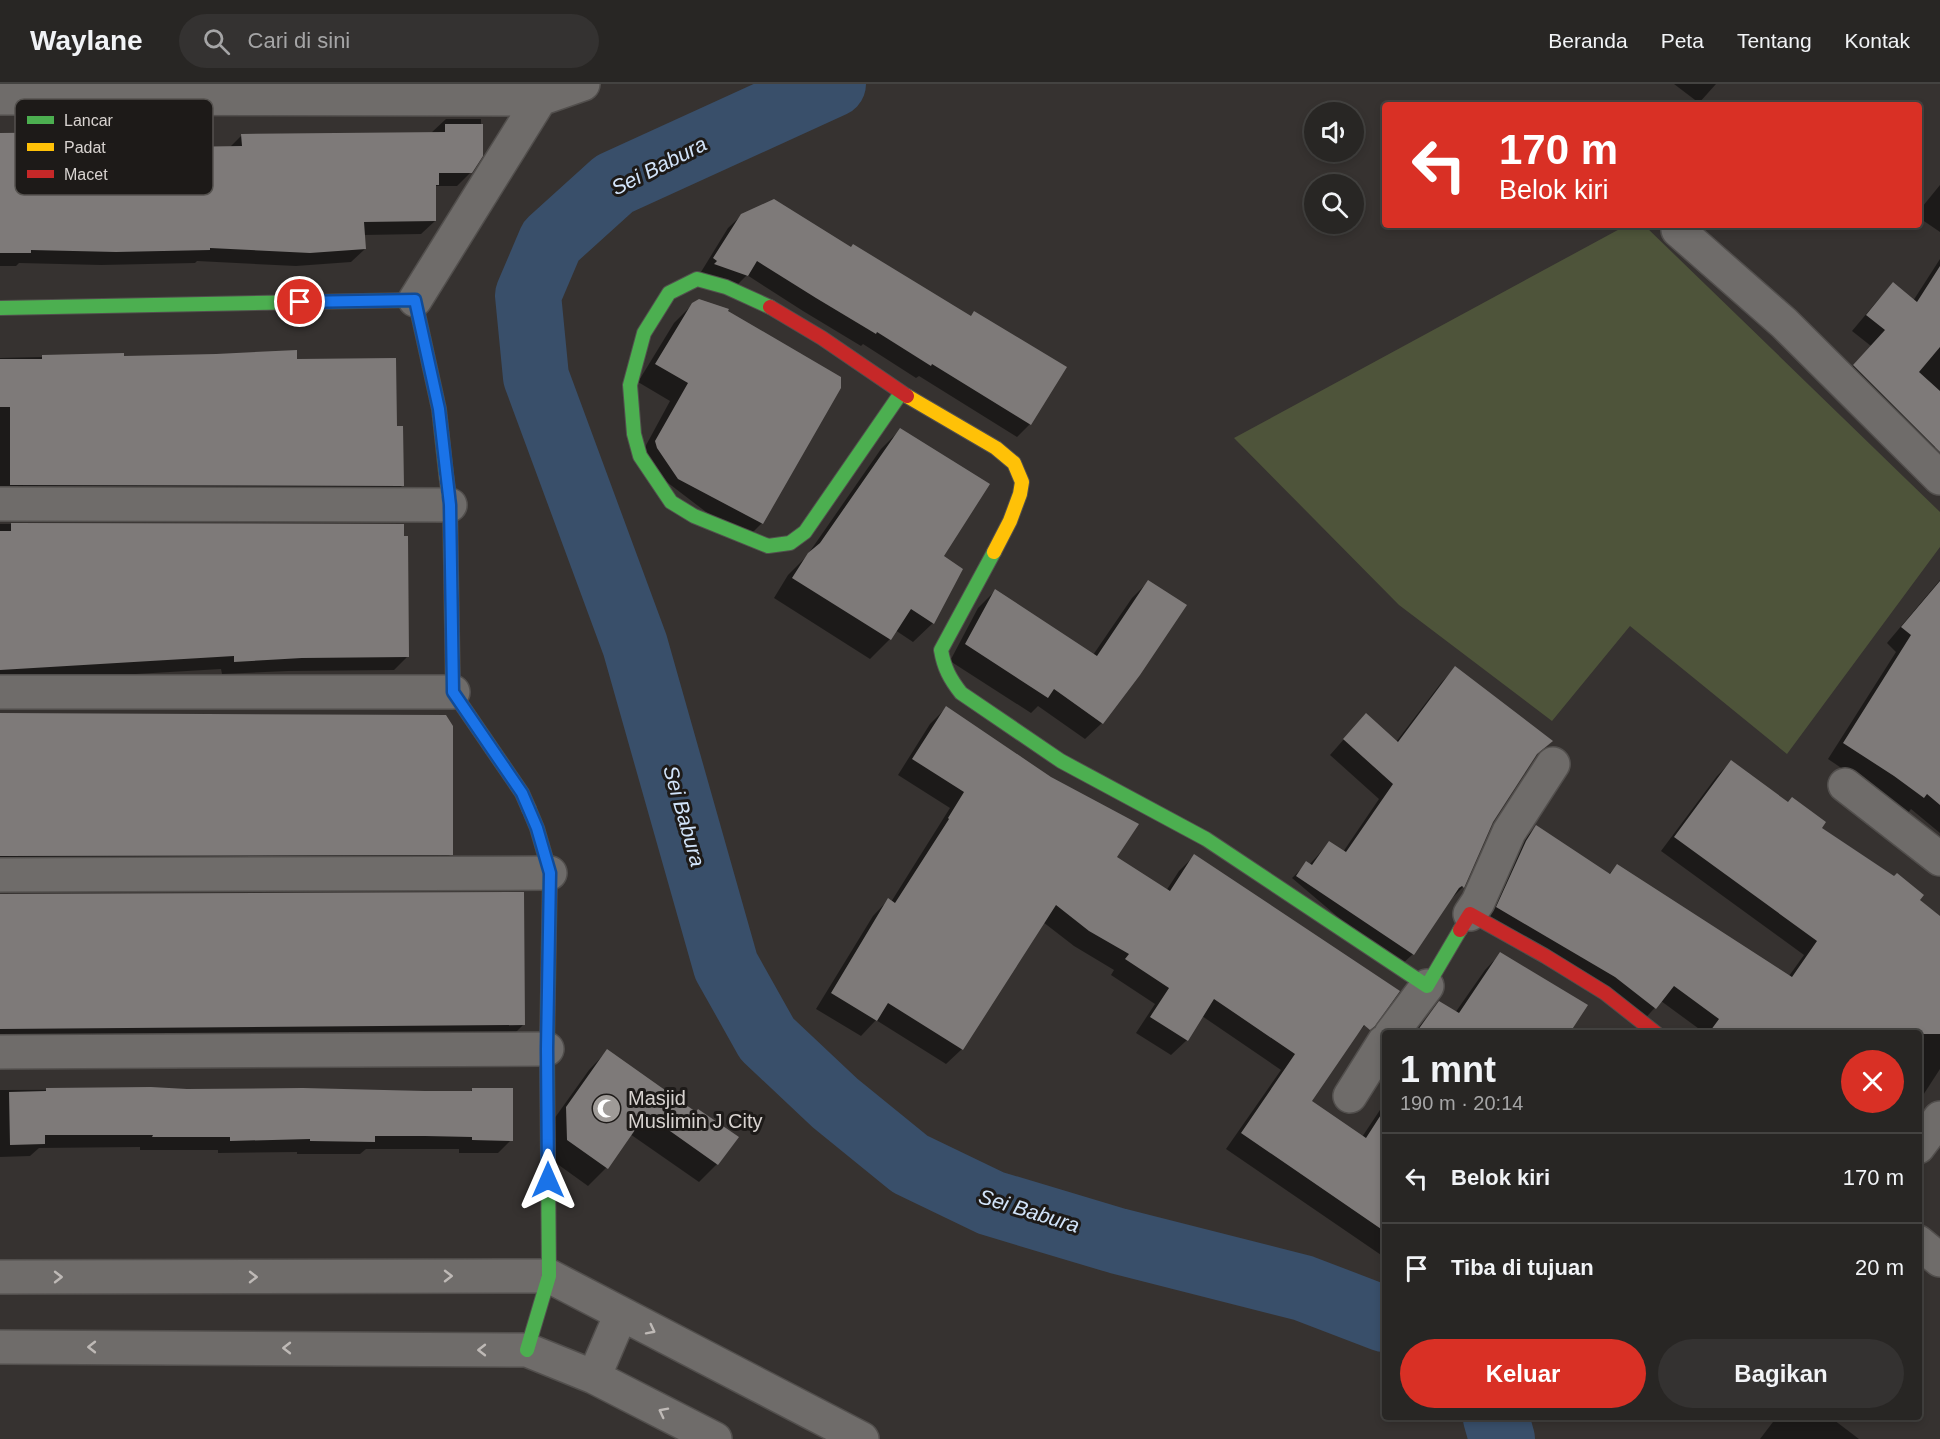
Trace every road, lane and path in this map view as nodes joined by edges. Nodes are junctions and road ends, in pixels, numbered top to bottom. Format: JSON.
{"nodes":[{"id":1,"x":584,"y":84,"type":"edge"},
{"id":2,"x":0,"y":98,"type":"edge"},
{"id":3,"x":540,"y":99,"type":"junction"},
{"id":4,"x":1678,"y":230,"type":"dead end"},
{"id":5,"x":415,"y":300,"type":"junction"},
{"id":6,"x":0,"y":308,"type":"edge"},
{"id":7,"x":901,"y":393,"type":"junction"},
{"id":8,"x":1940,"y":478,"type":"edge"},
{"id":9,"x":0,"y":504,"type":"edge"},
{"id":10,"x":450,"y":505,"type":"junction"},
{"id":11,"x":0,"y":692,"type":"edge"},
{"id":12,"x":453,"y":692,"type":"junction"},
{"id":13,"x":1553,"y":764,"type":"dead end"},
{"id":14,"x":1845,"y":785,"type":"dead end"},
{"id":15,"x":1940,"y":860,"type":"edge"},
{"id":16,"x":550,"y":873,"type":"junction"},
{"id":17,"x":0,"y":875,"type":"edge"},
{"id":18,"x":1470,"y":914,"type":"junction"},
{"id":19,"x":1427,"y":986,"type":"junction"},
{"id":20,"x":1394,"y":1030,"type":"edge"},
{"id":21,"x":1652,"y":1030,"type":"edge"},
{"id":22,"x":1382,"y":1045,"type":"edge"},
{"id":23,"x":547,"y":1049,"type":"junction"},
{"id":24,"x":0,"y":1052,"type":"edge"},
{"id":25,"x":1350,"y":1095,"type":"dead end"},
{"id":26,"x":1940,"y":1118,"type":"edge"},
{"id":27,"x":1922,"y":1142,"type":"edge"},
{"id":28,"x":1922,"y":1245,"type":"edge"},
{"id":29,"x":1940,"y":1260,"type":"edge"},
{"id":30,"x":549,"y":1276,"type":"junction"},
{"id":31,"x":0,"y":1277,"type":"edge"},
{"id":32,"x":621,"y":1314,"type":"junction"},
{"id":33,"x":0,"y":1347,"type":"edge"},
{"id":34,"x":527,"y":1350,"type":"junction"},
{"id":35,"x":594,"y":1377,"type":"junction"},
{"id":36,"x":715,"y":1439,"type":"edge"},
{"id":37,"x":861,"y":1439,"type":"edge"}],
"edges":[{"from":1,"to":3,"type":"street"},
{"from":2,"to":3,"type":"street"},
{"from":3,"to":5,"type":"street"},
{"from":4,"to":8,"type":"street"},
{"from":5,"to":6,"type":"street"},
{"from":5,"to":10,"type":"street"},
{"from":7,"to":7,"type":"street"},
{"from":7,"to":19,"type":"street"},
{"from":9,"to":10,"type":"street"},
{"from":10,"to":12,"type":"street"},
{"from":11,"to":12,"type":"street"},
{"from":12,"to":16,"type":"street"},
{"from":13,"to":18,"type":"street"},
{"from":14,"to":15,"type":"street"},
{"from":16,"to":17,"type":"street"},
{"from":16,"to":23,"type":"street"},
{"from":18,"to":19,"type":"street"},
{"from":18,"to":21,"type":"street"},
{"from":19,"to":20,"type":"street"},
{"from":22,"to":25,"type":"street"},
{"from":23,"to":24,"type":"street"},
{"from":23,"to":30,"type":"street"},
{"from":26,"to":27,"type":"street"},
{"from":28,"to":29,"type":"street"},
{"from":31,"to":30,"type":"street","one_way":true},
{"from":30,"to":32,"type":"street"},
{"from":30,"to":34,"type":"street"},
{"from":32,"to":35,"type":"street"},
{"from":32,"to":37,"type":"street","one_way":true},
{"from":34,"to":33,"type":"street","one_way":true},
{"from":34,"to":35,"type":"street"},
{"from":36,"to":35,"type":"street","one_way":true}]}
